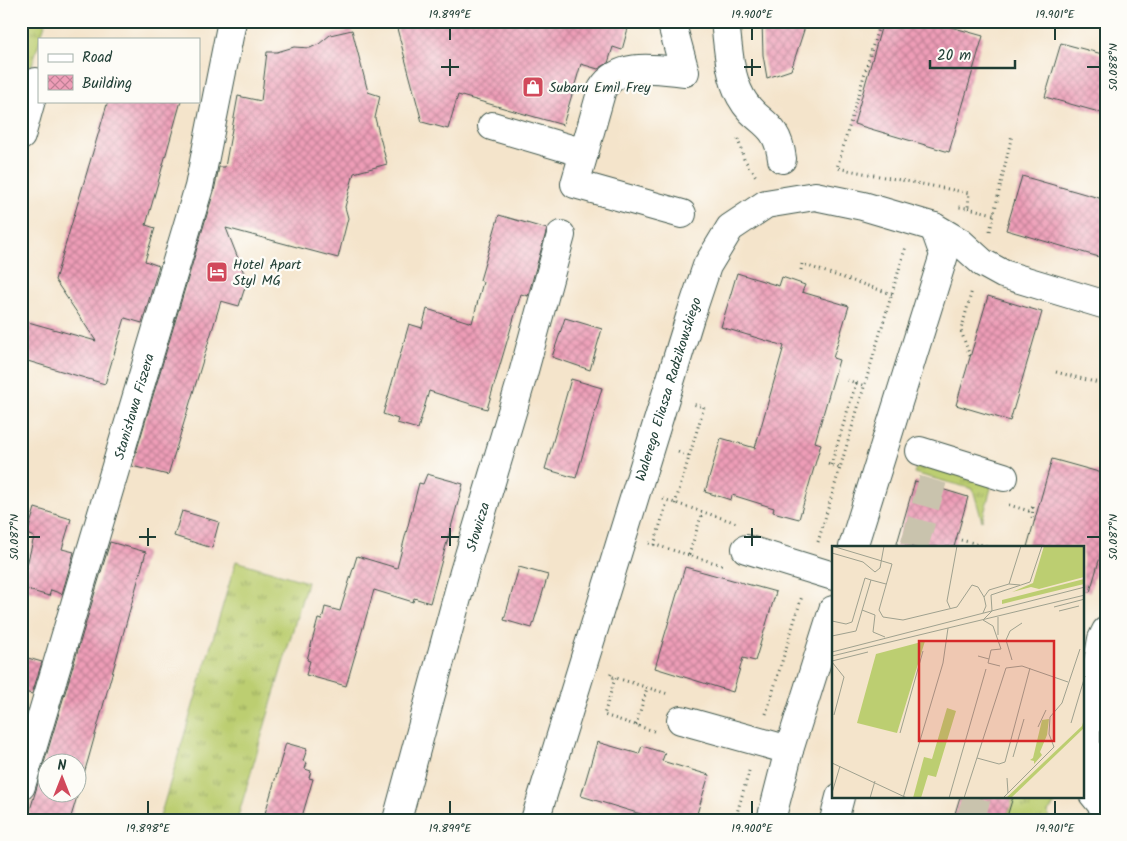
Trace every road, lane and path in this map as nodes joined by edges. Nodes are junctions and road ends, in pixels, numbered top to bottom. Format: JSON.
{"nodes":[{"id":1,"x":232,"y":21,"type":"edge"},
{"id":2,"x":671,"y":21,"type":"edge"},
{"id":3,"x":725,"y":21,"type":"edge"},
{"id":4,"x":880,"y":21,"type":"edge"},
{"id":5,"x":36,"y":82,"type":"dead end"},
{"id":6,"x":492,"y":126,"type":"dead end"},
{"id":7,"x":1012,"y":135,"type":"dead end"},
{"id":8,"x":21,"y":136,"type":"edge"},
{"id":9,"x":738,"y":138,"type":"dead end"},
{"id":10,"x":584,"y":153,"type":"junction"},
{"id":11,"x":782,"y":158,"type":"dead end"},
{"id":12,"x":774,"y":203,"type":"junction"},
{"id":13,"x":950,"y":206,"type":"dead end"},
{"id":14,"x":968,"y":208,"type":"junction"},
{"id":15,"x":682,"y":214,"type":"dead end"},
{"id":16,"x":994,"y":214,"type":"junction"},
{"id":17,"x":925,"y":223,"type":"junction"},
{"id":18,"x":561,"y":235,"type":"dead end"},
{"id":19,"x":801,"y":270,"type":"dead end"},
{"id":20,"x":978,"y":274,"type":"junction"},
{"id":21,"x":892,"y":294,"type":"junction"},
{"id":22,"x":1106,"y":305,"type":"edge"},
{"id":23,"x":970,"y":356,"type":"dead end"},
{"id":24,"x":1106,"y":368,"type":"edge"},
{"id":25,"x":1056,"y":372,"type":"dead end"},
{"id":26,"x":847,"y":380,"type":"dead end"},
{"id":27,"x":856,"y":383,"type":"junction"},
{"id":28,"x":1104,"y":384,"type":"edge"},
{"id":29,"x":865,"y":386,"type":"junction"},
{"id":30,"x":694,"y":395,"type":"dead end"},
{"id":31,"x":692,"y":403,"type":"junction"},
{"id":32,"x":689,"y":412,"type":"dead end"},
{"id":33,"x":680,"y":444,"type":"dead end"},
{"id":34,"x":920,"y":451,"type":"dead end"},
{"id":35,"x":677,"y":452,"type":"junction"},
{"id":36,"x":689,"y":456,"type":"junction"},
{"id":37,"x":675,"y":460,"type":"dead end"},
{"id":38,"x":840,"y":468,"type":"junction"},
{"id":39,"x":1004,"y":477,"type":"dead end"},
{"id":40,"x":665,"y":492,"type":"dead end"},
{"id":41,"x":667,"y":502,"type":"junction"},
{"id":42,"x":675,"y":504,"type":"junction"},
{"id":43,"x":1006,"y":504,"type":"dead end"},
{"id":44,"x":702,"y":512,"type":"junction"},
{"id":45,"x":1035,"y":521,"type":"dead end"},
{"id":46,"x":743,"y":537,"type":"joint"},
{"id":47,"x":956,"y":539,"type":"dead end"},
{"id":48,"x":649,"y":543,"type":"dead end"},
{"id":49,"x":654,"y":545,"type":"dead end"},
{"id":50,"x":853,"y":546,"type":"edge"},
{"id":51,"x":987,"y":546,"type":"edge"},
{"id":52,"x":816,"y":547,"type":"dead end"},
{"id":53,"x":646,"y":553,"type":"dead end"},
{"id":54,"x":689,"y":555,"type":"dead end"},
{"id":55,"x":832,"y":576,"type":"edge"},
{"id":56,"x":832,"y":613,"type":"edge"},
{"id":57,"x":1106,"y":631,"type":"edge"},
{"id":58,"x":613,"y":667,"type":"dead end"},
{"id":59,"x":647,"y":688,"type":"junction"},
{"id":60,"x":678,"y":708,"type":"joint"},
{"id":61,"x":636,"y":725,"type":"dead end"},
{"id":62,"x":789,"y":750,"type":"junction"},
{"id":63,"x":21,"y":786,"type":"edge"},
{"id":64,"x":840,"y":798,"type":"edge"},
{"id":65,"x":1106,"y":810,"type":"edge"},
{"id":66,"x":396,"y":820,"type":"edge"},
{"id":67,"x":535,"y":820,"type":"edge"},
{"id":68,"x":771,"y":820,"type":"edge"},
{"id":69,"x":834,"y":820,"type":"edge"}],
"edges":[{"from":1,"to":63,"type":"street","name":"Stanisława Fiszera"},
{"from":2,"to":10,"type":"street"},
{"from":3,"to":11,"type":"street"},
{"from":4,"to":14,"type":"path"},
{"from":5,"to":8,"type":"street"},
{"from":6,"to":10,"type":"street"},
{"from":7,"to":16,"type":"path"},
{"from":9,"to":12,"type":"path"},
{"from":10,"to":15,"type":"street"},
{"from":12,"to":17,"type":"street","name":"Walerego Eliasza Radzikowskiego"},
{"from":12,"to":67,"type":"street","name":"Walerego Eliasza Radzikowskiego"},
{"from":13,"to":14,"type":"path"},
{"from":14,"to":16,"type":"path"},
{"from":16,"to":20,"type":"path"},
{"from":17,"to":20,"type":"street","name":"Walerego Eliasza Radzikowskiego"},
{"from":17,"to":21,"type":"path"},
{"from":17,"to":50,"type":"street"},
{"from":18,"to":66,"type":"street","name":"Słowicza"},
{"from":19,"to":21,"type":"path"},
{"from":20,"to":22,"type":"street","name":"Walerego Eliasza Radzikowskiego"},
{"from":20,"to":23,"type":"path"},
{"from":21,"to":29,"type":"path"},
{"from":24,"to":28,"type":"path"},
{"from":25,"to":28,"type":"path"},
{"from":26,"to":27,"type":"path"},
{"from":27,"to":29,"type":"path"},
{"from":27,"to":38,"type":"path"},
{"from":29,"to":38,"type":"path"},
{"from":30,"to":31,"type":"path"},
{"from":31,"to":32,"type":"path"},
{"from":31,"to":36,"type":"path"},
{"from":33,"to":35,"type":"path"},
{"from":34,"to":39,"type":"street"},
{"from":35,"to":36,"type":"path"},
{"from":35,"to":37,"type":"path"},
{"from":36,"to":42,"type":"path"},
{"from":38,"to":52,"type":"path"},
{"from":40,"to":41,"type":"path"},
{"from":41,"to":42,"type":"path"},
{"from":41,"to":49,"type":"path"},
{"from":42,"to":44,"type":"path"},
{"from":43,"to":45,"type":"path"},
{"from":44,"to":46,"type":"path"},
{"from":44,"to":54,"type":"path"},
{"from":46,"to":55,"type":"street"},
{"from":47,"to":51,"type":"path"},
{"from":48,"to":53,"type":"path"},
{"from":56,"to":62,"type":"street"},
{"from":57,"to":65,"type":"street"},
{"from":58,"to":59,"type":"path"},
{"from":59,"to":60,"type":"path"},
{"from":59,"to":61,"type":"path"},
{"from":60,"to":62,"type":"street"},
{"from":62,"to":68,"type":"street"},
{"from":64,"to":69,"type":"street"}]}
